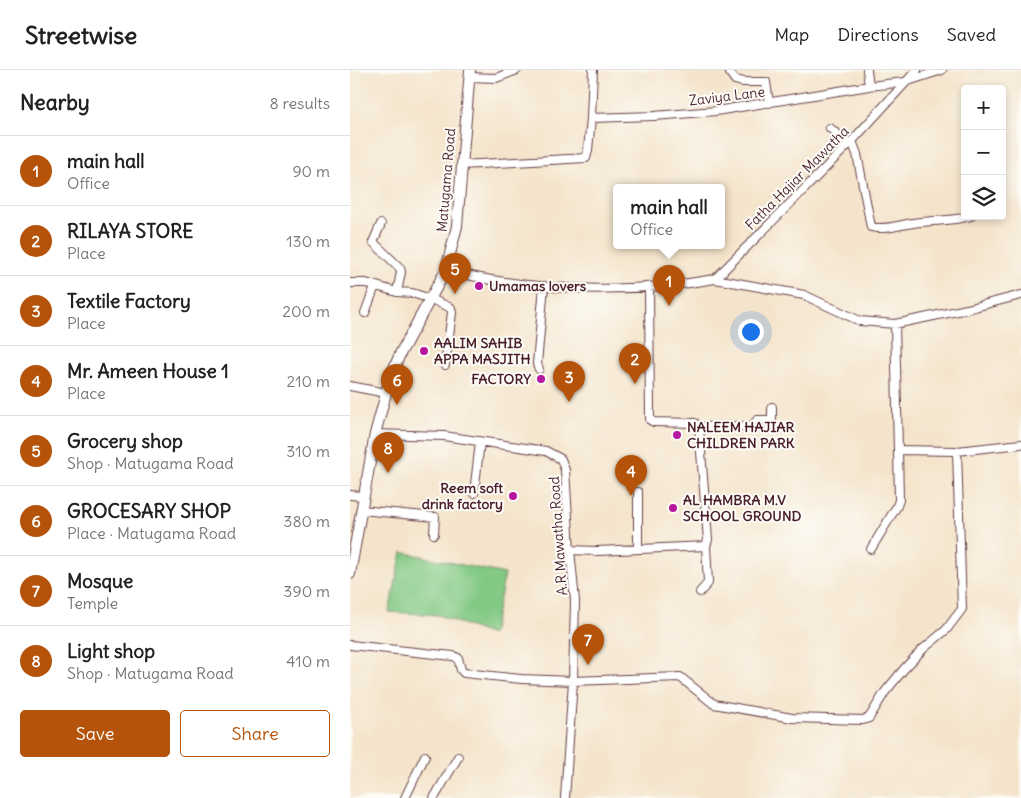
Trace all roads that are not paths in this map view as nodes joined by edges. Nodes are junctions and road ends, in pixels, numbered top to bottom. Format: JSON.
{"nodes":[{"id":1,"x":516,"y":70,"type":"edge"},
{"id":2,"x":593,"y":70,"type":"edge"},
{"id":3,"x":730,"y":70,"type":"edge"},
{"id":4,"x":867,"y":70,"type":"edge"},
{"id":5,"x":917,"y":70,"type":"edge"},
{"id":6,"x":942,"y":70,"type":"edge"},
{"id":7,"x":470,"y":73,"type":"edge"},
{"id":8,"x":905,"y":82,"type":"junction"},
{"id":9,"x":869,"y":86,"type":"junction"},
{"id":10,"x":769,"y":103,"type":"junction"},
{"id":11,"x":591,"y":118,"type":"junction"},
{"id":12,"x":830,"y":128,"type":"dead end"},
{"id":13,"x":850,"y":142,"type":"junction"},
{"id":14,"x":461,"y":165,"type":"junction"},
{"id":15,"x":961,"y":219,"type":"edge"},
{"id":16,"x":381,"y":224,"type":"dead end"},
{"id":17,"x":446,"y":270,"type":"junction"},
{"id":18,"x":715,"y":279,"type":"junction"},
{"id":19,"x":350,"y":283,"type":"edge"},
{"id":20,"x":375,"y":286,"type":"junction"},
{"id":21,"x":544,"y":286,"type":"junction"},
{"id":22,"x":649,"y":288,"type":"junction"},
{"id":23,"x":397,"y":292,"type":"junction"},
{"id":24,"x":1021,"y":294,"type":"edge"},
{"id":25,"x":431,"y":299,"type":"junction"},
{"id":26,"x":365,"y":313,"type":"dead end"},
{"id":27,"x":895,"y":324,"type":"junction"},
{"id":28,"x":445,"y":366,"type":"dead end"},
{"id":29,"x":539,"y":369,"type":"dead end"},
{"id":30,"x":350,"y":386,"type":"edge"},
{"id":31,"x":386,"y":393,"type":"junction"},
{"id":32,"x":772,"y":407,"type":"dead end"},
{"id":33,"x":699,"y":427,"type":"junction"},
{"id":34,"x":375,"y":434,"type":"junction"},
{"id":35,"x":480,"y":442,"type":"junction"},
{"id":36,"x":1021,"y":444,"type":"edge"},
{"id":37,"x":898,"y":450,"type":"junction"},
{"id":38,"x":957,"y":451,"type":"junction"},
{"id":39,"x":638,"y":492,"type":"dead end"},
{"id":40,"x":474,"y":493,"type":"dead end"},
{"id":41,"x":350,"y":495,"type":"edge"},
{"id":42,"x":364,"y":496,"type":"junction"},
{"id":43,"x":361,"y":510,"type":"junction"},
{"id":44,"x":434,"y":534,"type":"dead end"},
{"id":45,"x":706,"y":546,"type":"junction"},
{"id":46,"x":638,"y":549,"type":"junction"},
{"id":47,"x":871,"y":549,"type":"dead end"},
{"id":48,"x":570,"y":550,"type":"junction"},
{"id":49,"x":350,"y":574,"type":"edge"},
{"id":50,"x":700,"y":592,"type":"dead end"},
{"id":51,"x":350,"y":645,"type":"edge"},
{"id":52,"x":573,"y":681,"type":"junction"},
{"id":53,"x":425,"y":756,"type":"dead end"},
{"id":54,"x":458,"y":757,"type":"dead end"},
{"id":55,"x":405,"y":798,"type":"edge"},
{"id":56,"x":434,"y":798,"type":"edge"},
{"id":57,"x":565,"y":798,"type":"edge"}],
"edges":[{"from":1,"to":7,"type":"street"},
{"from":2,"to":11,"type":"street"},
{"from":3,"to":10,"type":"street"},
{"from":4,"to":9,"type":"street"},
{"from":5,"to":8,"type":"street","name":"Fatha Hajiar Mawatha"},
{"from":6,"to":8,"type":"street","name":"Zaviya Lane"},
{"from":7,"to":14,"type":"main road","name":"Matugama Road"},
{"from":8,"to":9,"type":"street","name":"Zaviya Lane"},
{"from":8,"to":13,"type":"street","name":"Fatha Hajiar Mawatha"},
{"from":9,"to":10,"type":"street","name":"Zaviya Lane"},
{"from":10,"to":11,"type":"street","name":"Zaviya Lane"},
{"from":11,"to":14,"type":"street"},
{"from":12,"to":13,"type":"street"},
{"from":13,"to":15,"type":"street"},
{"from":13,"to":18,"type":"street","name":"Fatha Hajiar Mawatha"},
{"from":14,"to":17,"type":"main road","name":"Matugama Road"},
{"from":16,"to":23,"type":"street"},
{"from":17,"to":21,"type":"street"},
{"from":17,"to":25,"type":"main road","name":"Matugama Road"},
{"from":18,"to":22,"type":"street"},
{"from":18,"to":27,"type":"street"},
{"from":19,"to":20,"type":"street"},
{"from":20,"to":23,"type":"street"},
{"from":20,"to":26,"type":"street"},
{"from":21,"to":22,"type":"street"},
{"from":21,"to":29,"type":"street"},
{"from":22,"to":33,"type":"street"},
{"from":23,"to":25,"type":"street"},
{"from":24,"to":27,"type":"street"},
{"from":25,"to":28,"type":"street"},
{"from":25,"to":31,"type":"main road","name":"Matugama Road"},
{"from":27,"to":37,"type":"street"},
{"from":30,"to":31,"type":"street"},
{"from":31,"to":34,"type":"main road","name":"Matugama Road"},
{"from":32,"to":33,"type":"street"},
{"from":33,"to":45,"type":"street"},
{"from":34,"to":35,"type":"street","name":"A.R Mawatha Road"},
{"from":34,"to":42,"type":"main road","name":"Matugama Road"},
{"from":35,"to":40,"type":"street"},
{"from":35,"to":48,"type":"street","name":"A.R Mawatha Road"},
{"from":36,"to":38,"type":"street"},
{"from":37,"to":38,"type":"street"},
{"from":37,"to":47,"type":"street"},
{"from":38,"to":52,"type":"street"},
{"from":39,"to":46,"type":"street"},
{"from":41,"to":42,"type":"street"},
{"from":42,"to":43,"type":"main road","name":"Matugama Road"},
{"from":43,"to":44,"type":"street"},
{"from":43,"to":49,"type":"main road","name":"Matugama Road"},
{"from":45,"to":46,"type":"street"},
{"from":45,"to":50,"type":"street"},
{"from":46,"to":48,"type":"street"},
{"from":48,"to":52,"type":"street","name":"A.R Mawatha Road"},
{"from":51,"to":52,"type":"street"},
{"from":52,"to":57,"type":"street","name":"A.R Mawatha Road"},
{"from":53,"to":55,"type":"street"},
{"from":54,"to":56,"type":"street"}]}
